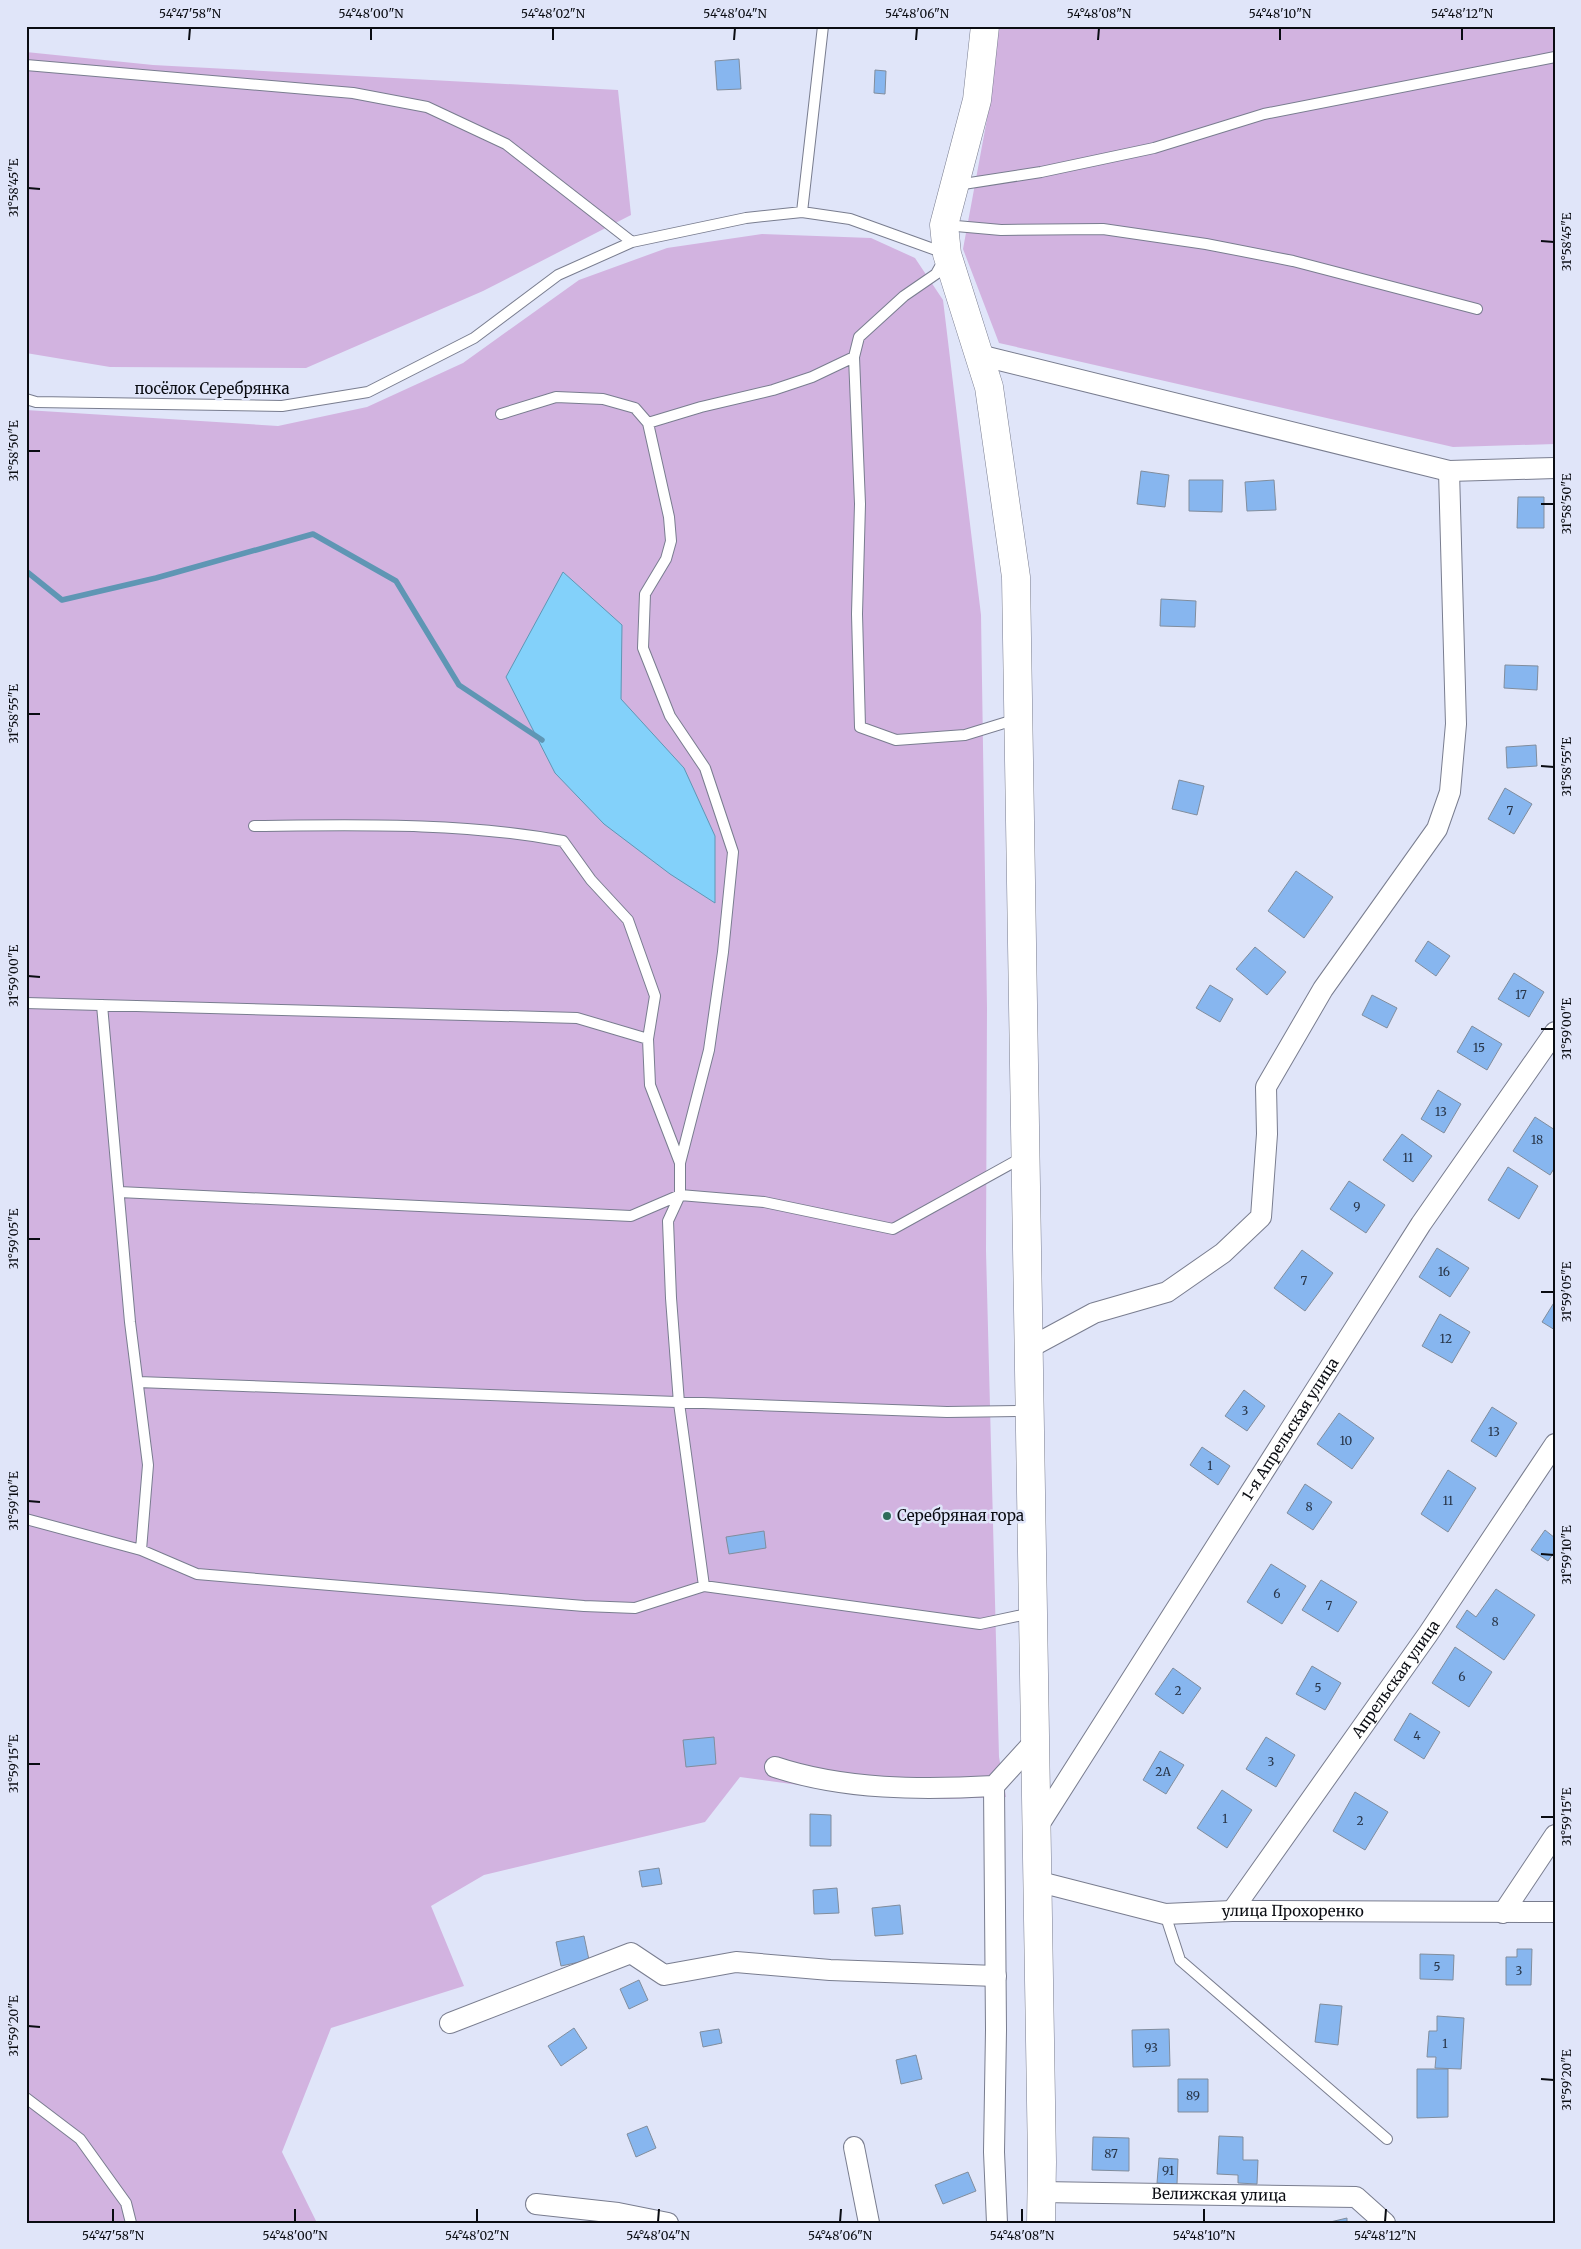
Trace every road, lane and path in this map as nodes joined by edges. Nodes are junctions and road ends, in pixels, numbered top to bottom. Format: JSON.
{"nodes":[{"id":1,"x":823,"y":26,"type":"edge"},
{"id":2,"x":985,"y":26,"type":"edge"},
{"id":3,"x":1555,"y":57,"type":"edge"},
{"id":4,"x":26,"y":65,"type":"edge"},
{"id":5,"x":955,"y":186,"type":"junction"},
{"id":6,"x":802,"y":212,"type":"junction"},
{"id":7,"x":944,"y":225,"type":"junction"},
{"id":8,"x":632,"y":242,"type":"junction"},
{"id":9,"x":946,"y":254,"type":"junction"},
{"id":10,"x":1477,"y":309,"type":"dead end"},
{"id":11,"x":979,"y":355,"type":"junction"},
{"id":12,"x":854,"y":358,"type":"junction"},
{"id":13,"x":26,"y":400,"type":"edge"},
{"id":14,"x":501,"y":414,"type":"dead end"},
{"id":15,"x":648,"y":423,"type":"junction"},
{"id":16,"x":1555,"y":468,"type":"edge"},
{"id":17,"x":1450,"y":471,"type":"junction"},
{"id":18,"x":1019,"y":718,"type":"junction"},
{"id":19,"x":254,"y":826,"type":"dead end"},
{"id":20,"x":26,"y":1003,"type":"edge"},
{"id":21,"x":102,"y":1005,"type":"junction"},
{"id":22,"x":1555,"y":1032,"type":"edge"},
{"id":23,"x":648,"y":1039,"type":"junction"},
{"id":24,"x":1026,"y":1155,"type":"junction"},
{"id":25,"x":680,"y":1163,"type":"junction"},
{"id":26,"x":119,"y":1192,"type":"junction"},
{"id":27,"x":680,"y":1195,"type":"junction"},
{"id":28,"x":1029,"y":1348,"type":"junction"},
{"id":29,"x":138,"y":1382,"type":"junction"},
{"id":30,"x":679,"y":1403,"type":"junction"},
{"id":31,"x":1030,"y":1411,"type":"junction"},
{"id":32,"x":1555,"y":1444,"type":"edge"},
{"id":33,"x":26,"y":1519,"type":"edge"},
{"id":34,"x":141,"y":1550,"type":"junction"},
{"id":35,"x":704,"y":1586,"type":"junction"},
{"id":36,"x":1032,"y":1614,"type":"junction"},
{"id":37,"x":1034,"y":1742,"type":"junction"},
{"id":38,"x":775,"y":1767,"type":"dead end"},
{"id":39,"x":994,"y":1786,"type":"junction"},
{"id":40,"x":1036,"y":1831,"type":"junction"},
{"id":41,"x":1555,"y":1835,"type":"edge"},
{"id":42,"x":1036,"y":1882,"type":"junction"},
{"id":43,"x":1232,"y":1911,"type":"junction"},
{"id":44,"x":1555,"y":1912,"type":"edge"},
{"id":45,"x":1503,"y":1913,"type":"junction"},
{"id":46,"x":1165,"y":1914,"type":"junction"},
{"id":47,"x":996,"y":1976,"type":"junction"},
{"id":48,"x":450,"y":2023,"type":"dead end"},
{"id":49,"x":26,"y":2098,"type":"edge"},
{"id":50,"x":1387,"y":2139,"type":"dead end"},
{"id":51,"x":854,"y":2147,"type":"dead end"},
{"id":52,"x":1041,"y":2192,"type":"junction"},
{"id":53,"x":536,"y":2204,"type":"dead end"},
{"id":54,"x":131,"y":2223,"type":"edge"},
{"id":55,"x":668,"y":2223,"type":"edge"},
{"id":56,"x":869,"y":2223,"type":"edge"},
{"id":57,"x":997,"y":2223,"type":"edge"},
{"id":58,"x":1041,"y":2223,"type":"edge"},
{"id":59,"x":1385,"y":2223,"type":"edge"}],
"edges":[{"from":1,"to":6,"type":"lane"},
{"from":2,"to":5,"type":"street"},
{"from":3,"to":5,"type":"lane"},
{"from":4,"to":8,"type":"lane"},
{"from":5,"to":7,"type":"street"},
{"from":6,"to":8,"type":"lane","name":"посёлок Серебрянка"},
{"from":6,"to":9,"type":"lane","name":"посёлок Серебрянка"},
{"from":7,"to":9,"type":"street"},
{"from":7,"to":10,"type":"lane"},
{"from":8,"to":13,"type":"lane","name":"посёлок Серебрянка"},
{"from":9,"to":11,"type":"street"},
{"from":9,"to":12,"type":"lane"},
{"from":11,"to":17,"type":"street"},
{"from":11,"to":18,"type":"street"},
{"from":12,"to":15,"type":"lane"},
{"from":12,"to":18,"type":"lane"},
{"from":14,"to":15,"type":"lane"},
{"from":15,"to":25,"type":"lane"},
{"from":16,"to":17,"type":"street"},
{"from":17,"to":28,"type":"street"},
{"from":18,"to":24,"type":"street"},
{"from":19,"to":23,"type":"lane"},
{"from":20,"to":21,"type":"lane"},
{"from":21,"to":23,"type":"lane"},
{"from":21,"to":26,"type":"lane"},
{"from":22,"to":40,"type":"street","name":"1-я Апрельская улица"},
{"from":23,"to":25,"type":"lane"},
{"from":24,"to":27,"type":"lane"},
{"from":24,"to":28,"type":"street"},
{"from":25,"to":27,"type":"lane"},
{"from":26,"to":27,"type":"lane"},
{"from":26,"to":29,"type":"lane"},
{"from":27,"to":30,"type":"lane"},
{"from":28,"to":31,"type":"street"},
{"from":29,"to":30,"type":"lane"},
{"from":29,"to":34,"type":"lane"},
{"from":30,"to":31,"type":"lane"},
{"from":30,"to":35,"type":"lane"},
{"from":31,"to":36,"type":"street"},
{"from":32,"to":43,"type":"street","name":"Апрельская улица"},
{"from":33,"to":34,"type":"lane"},
{"from":34,"to":35,"type":"lane"},
{"from":35,"to":36,"type":"lane"},
{"from":36,"to":37,"type":"street"},
{"from":37,"to":39,"type":"street"},
{"from":37,"to":40,"type":"street"},
{"from":38,"to":39,"type":"street"},
{"from":39,"to":47,"type":"street"},
{"from":40,"to":42,"type":"street"},
{"from":41,"to":45,"type":"street"},
{"from":42,"to":46,"type":"street","name":"улица Прохоренко"},
{"from":42,"to":52,"type":"street"},
{"from":43,"to":45,"type":"street","name":"улица Прохоренко"},
{"from":43,"to":46,"type":"street","name":"улица Прохоренко"},
{"from":44,"to":45,"type":"street","name":"улица Прохоренко"},
{"from":46,"to":50,"type":"lane"},
{"from":47,"to":48,"type":"street"},
{"from":47,"to":57,"type":"street"},
{"from":49,"to":54,"type":"lane"},
{"from":51,"to":56,"type":"street"},
{"from":52,"to":58,"type":"street"},
{"from":52,"to":59,"type":"street","name":"Велижская улица"},
{"from":53,"to":55,"type":"street"}]}
